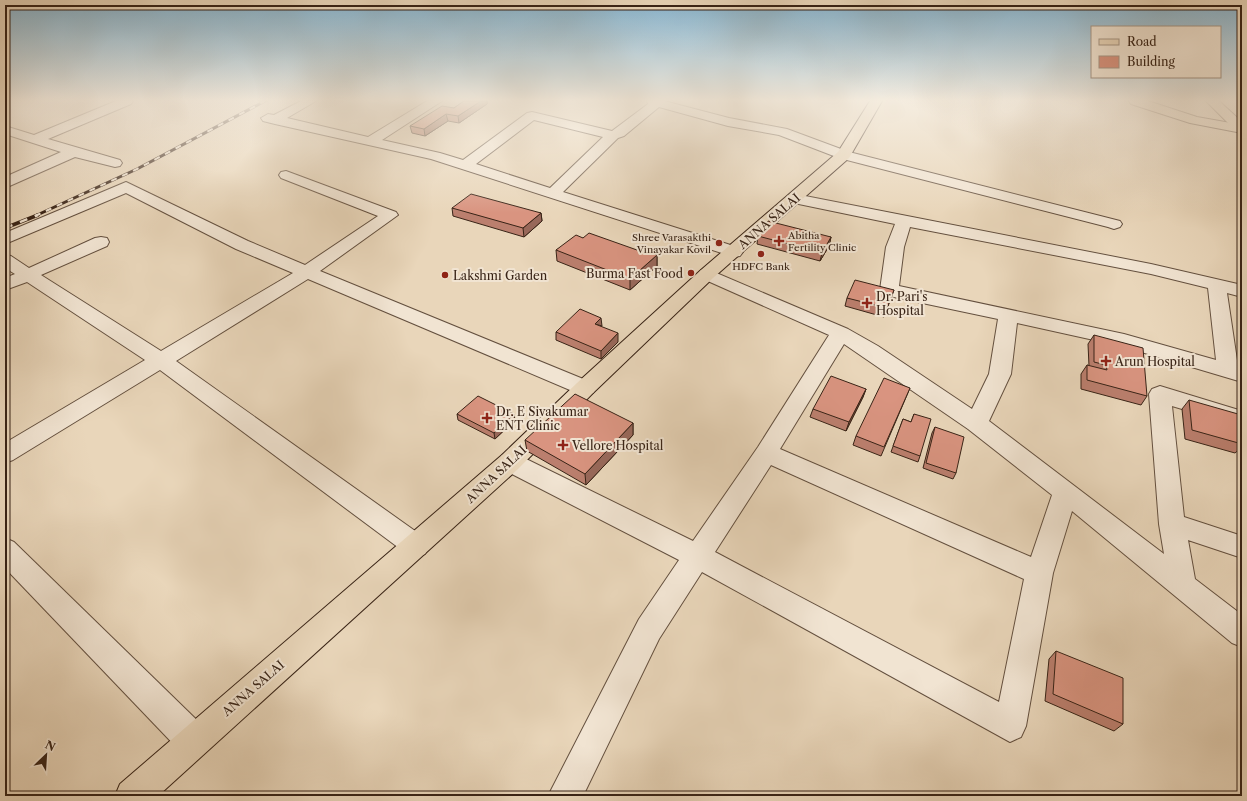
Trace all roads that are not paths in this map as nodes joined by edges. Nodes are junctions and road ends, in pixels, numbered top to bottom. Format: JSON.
{"nodes":[{"id":1,"x":29,"y":138,"type":"edge"},
{"id":2,"x":38,"y":138,"type":"edge"},
{"id":3,"x":358,"y":138,"type":"edge"},
{"id":4,"x":374,"y":138,"type":"edge"},
{"id":5,"x":502,"y":138,"type":"edge"},
{"id":6,"x":610,"y":138,"type":"edge"},
{"id":7,"x":799,"y":138,"type":"edge"},
{"id":8,"x":854,"y":138,"type":"edge"},
{"id":9,"x":34,"y":140,"type":"junction"},
{"id":10,"x":370,"y":141,"type":"junction"},
{"id":11,"x":74,"y":152,"type":"junction"},
{"id":12,"x":844,"y":155,"type":"junction"},
{"id":13,"x":116,"y":163,"type":"dead end"},
{"id":14,"x":465,"y":166,"type":"junction"},
{"id":15,"x":286,"y":175,"type":"dead end"},
{"id":16,"x":5,"y":183,"type":"edge"},
{"id":17,"x":552,"y":194,"type":"junction"},
{"id":18,"x":795,"y":199,"type":"junction"},
{"id":19,"x":904,"y":221,"type":"junction"},
{"id":20,"x":1114,"y":224,"type":"dead end"},
{"id":21,"x":5,"y":239,"type":"edge"},
{"id":22,"x":100,"y":242,"type":"dead end"},
{"id":23,"x":734,"y":252,"type":"junction"},
{"id":24,"x":5,"y":260,"type":"edge"},
{"id":25,"x":306,"y":272,"type":"junction"},
{"id":26,"x":707,"y":274,"type":"junction"},
{"id":27,"x":27,"y":275,"type":"junction"},
{"id":28,"x":5,"y":285,"type":"edge"},
{"id":29,"x":1217,"y":285,"type":"junction"},
{"id":30,"x":1242,"y":291,"type":"edge"},
{"id":31,"x":1008,"y":315,"type":"junction"},
{"id":32,"x":842,"y":333,"type":"junction"},
{"id":33,"x":162,"y":361,"type":"junction"},
{"id":34,"x":1235,"y":373,"type":"edge"},
{"id":35,"x":585,"y":388,"type":"junction"},
{"id":36,"x":1242,"y":419,"type":"edge"},
{"id":37,"x":976,"y":423,"type":"junction"},
{"id":38,"x":766,"y":452,"type":"junction"},
{"id":39,"x":5,"y":454,"type":"edge"},
{"id":40,"x":510,"y":462,"type":"junction"},
{"id":41,"x":1066,"y":492,"type":"junction"},
{"id":42,"x":1172,"y":524,"type":"junction"},
{"id":43,"x":416,"y":546,"type":"junction"},
{"id":44,"x":1242,"y":547,"type":"edge"},
{"id":45,"x":5,"y":550,"type":"edge"},
{"id":46,"x":697,"y":556,"type":"junction"},
{"id":47,"x":1039,"y":573,"type":"junction"},
{"id":48,"x":1183,"y":587,"type":"junction"},
{"id":49,"x":1242,"y":633,"type":"edge"},
{"id":50,"x":193,"y":740,"type":"junction"},
{"id":51,"x":132,"y":796,"type":"edge"},
{"id":52,"x":565,"y":796,"type":"edge"}],
"edges":[{"from":1,"to":9,"type":"street"},
{"from":2,"to":9,"type":"street"},
{"from":3,"to":10,"type":"street"},
{"from":4,"to":10,"type":"street"},
{"from":5,"to":14,"type":"street"},
{"from":6,"to":17,"type":"street"},
{"from":7,"to":12,"type":"street"},
{"from":8,"to":12,"type":"main road","name":"ANNA SALAI"},
{"from":9,"to":11,"type":"street"},
{"from":10,"to":14,"type":"street"},
{"from":11,"to":13,"type":"street"},
{"from":11,"to":16,"type":"street"},
{"from":12,"to":18,"type":"main road","name":"ANNA SALAI"},
{"from":12,"to":20,"type":"street"},
{"from":14,"to":17,"type":"street"},
{"from":15,"to":25,"type":"street"},
{"from":17,"to":23,"type":"street"},
{"from":18,"to":19,"type":"street"},
{"from":18,"to":23,"type":"main road","name":"ANNA SALAI"},
{"from":19,"to":29,"type":"street"},
{"from":19,"to":31,"type":"street"},
{"from":21,"to":25,"type":"street"},
{"from":22,"to":27,"type":"street"},
{"from":23,"to":26,"type":"main road","name":"ANNA SALAI"},
{"from":24,"to":27,"type":"street"},
{"from":25,"to":33,"type":"street"},
{"from":25,"to":35,"type":"street"},
{"from":26,"to":32,"type":"street"},
{"from":26,"to":35,"type":"main road","name":"ANNA SALAI"},
{"from":27,"to":28,"type":"street"},
{"from":27,"to":33,"type":"street"},
{"from":29,"to":30,"type":"street"},
{"from":29,"to":34,"type":"street"},
{"from":31,"to":34,"type":"street"},
{"from":31,"to":37,"type":"street"},
{"from":32,"to":37,"type":"street"},
{"from":32,"to":38,"type":"street"},
{"from":33,"to":39,"type":"street"},
{"from":33,"to":43,"type":"street"},
{"from":35,"to":40,"type":"main road","name":"ANNA SALAI"},
{"from":36,"to":42,"type":"street"},
{"from":37,"to":41,"type":"street"},
{"from":38,"to":46,"type":"street"},
{"from":38,"to":47,"type":"street"},
{"from":40,"to":43,"type":"main road","name":"ANNA SALAI"},
{"from":40,"to":46,"type":"street"},
{"from":41,"to":47,"type":"street"},
{"from":41,"to":48,"type":"street"},
{"from":42,"to":44,"type":"street"},
{"from":42,"to":48,"type":"street"},
{"from":43,"to":50,"type":"main road","name":"ANNA SALAI"},
{"from":45,"to":50,"type":"street"},
{"from":46,"to":47,"type":"street"},
{"from":46,"to":52,"type":"street"},
{"from":48,"to":49,"type":"street"},
{"from":50,"to":51,"type":"main road","name":"ANNA SALAI"}]}
